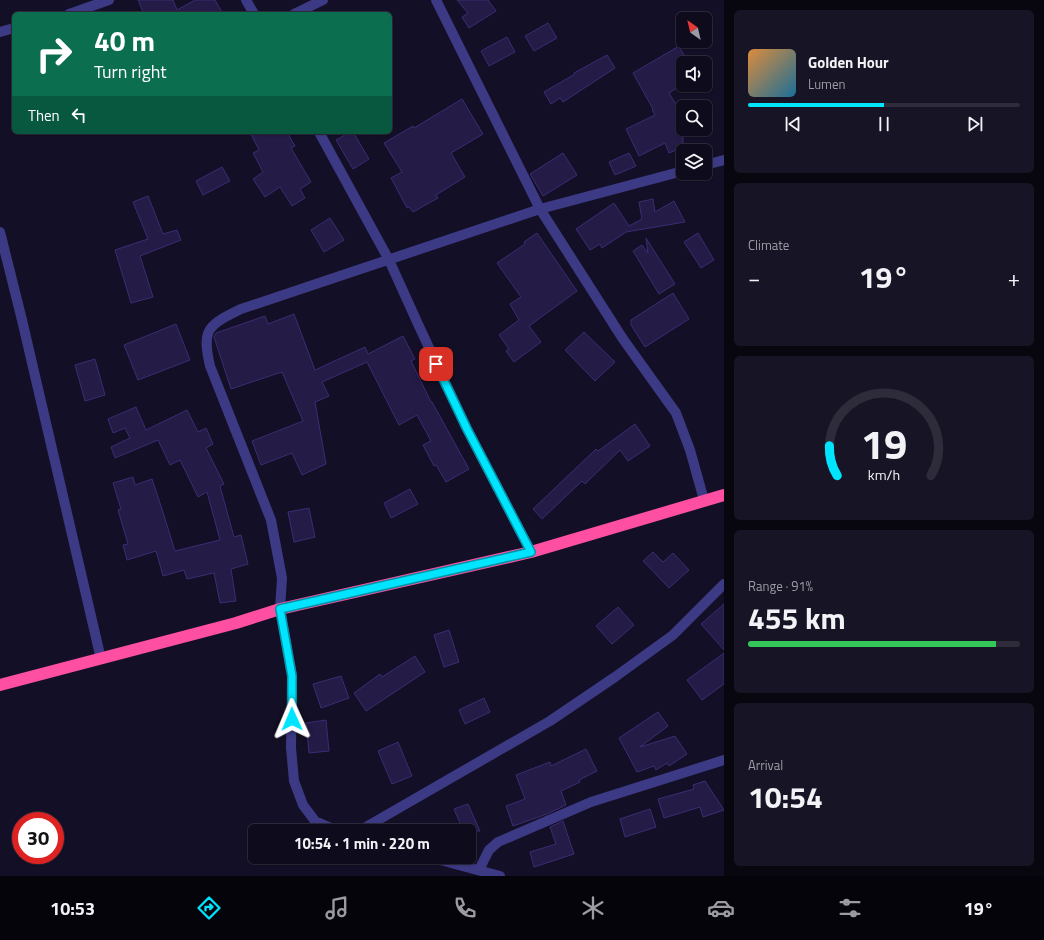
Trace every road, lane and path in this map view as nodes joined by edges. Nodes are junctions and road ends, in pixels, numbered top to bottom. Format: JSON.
{"nodes":[{"id":1,"x":109,"y":0,"type":"edge"},
{"id":2,"x":246,"y":0,"type":"edge"},
{"id":3,"x":323,"y":0,"type":"edge"},
{"id":4,"x":436,"y":0,"type":"edge"},
{"id":5,"x":75,"y":12,"type":"edge"},
{"id":6,"x":253,"y":12,"type":"edge"},
{"id":7,"x":298,"y":12,"type":"edge"},
{"id":8,"x":12,"y":29,"type":"edge"},
{"id":9,"x":0,"y":32,"type":"edge"},
{"id":10,"x":320,"y":134,"type":"edge"},
{"id":11,"x":724,"y":160,"type":"edge"},
{"id":12,"x":712,"y":163,"type":"edge"},
{"id":13,"x":676,"y":173,"type":"edge"},
{"id":14,"x":540,"y":209,"type":"junction"},
{"id":15,"x":0,"y":232,"type":"edge"},
{"id":16,"x":389,"y":260,"type":"junction"},
{"id":17,"x":724,"y":495,"type":"edge"},
{"id":18,"x":704,"y":500,"type":"junction"},
{"id":19,"x":531,"y":552,"type":"junction"},
{"id":20,"x":724,"y":584,"type":"edge"},
{"id":21,"x":280,"y":609,"type":"junction"},
{"id":22,"x":101,"y":659,"type":"junction"},
{"id":23,"x":0,"y":685,"type":"edge"},
{"id":24,"x":724,"y":760,"type":"edge"},
{"id":25,"x":322,"y":824,"type":"edge"},
{"id":26,"x":371,"y":824,"type":"edge"},
{"id":27,"x":456,"y":864,"type":"edge"},
{"id":28,"x":479,"y":870,"type":"junction"},
{"id":29,"x":500,"y":876,"type":"edge"}],
"edges":[{"from":1,"to":5,"type":"street"},
{"from":2,"to":6,"type":"street"},
{"from":3,"to":7,"type":"street"},
{"from":4,"to":14,"type":"street"},
{"from":8,"to":9,"type":"street"},
{"from":10,"to":16,"type":"street"},
{"from":11,"to":12,"type":"street"},
{"from":13,"to":14,"type":"street"},
{"from":14,"to":16,"type":"street"},
{"from":14,"to":18,"type":"street"},
{"from":15,"to":22,"type":"street"},
{"from":16,"to":19,"type":"street"},
{"from":16,"to":21,"type":"street"},
{"from":17,"to":18,"type":"highway"},
{"from":18,"to":19,"type":"highway"},
{"from":19,"to":21,"type":"highway"},
{"from":20,"to":26,"type":"street"},
{"from":21,"to":22,"type":"highway"},
{"from":21,"to":25,"type":"street"},
{"from":22,"to":23,"type":"highway"},
{"from":24,"to":28,"type":"street"},
{"from":27,"to":28,"type":"street"},
{"from":28,"to":29,"type":"street"}]}
